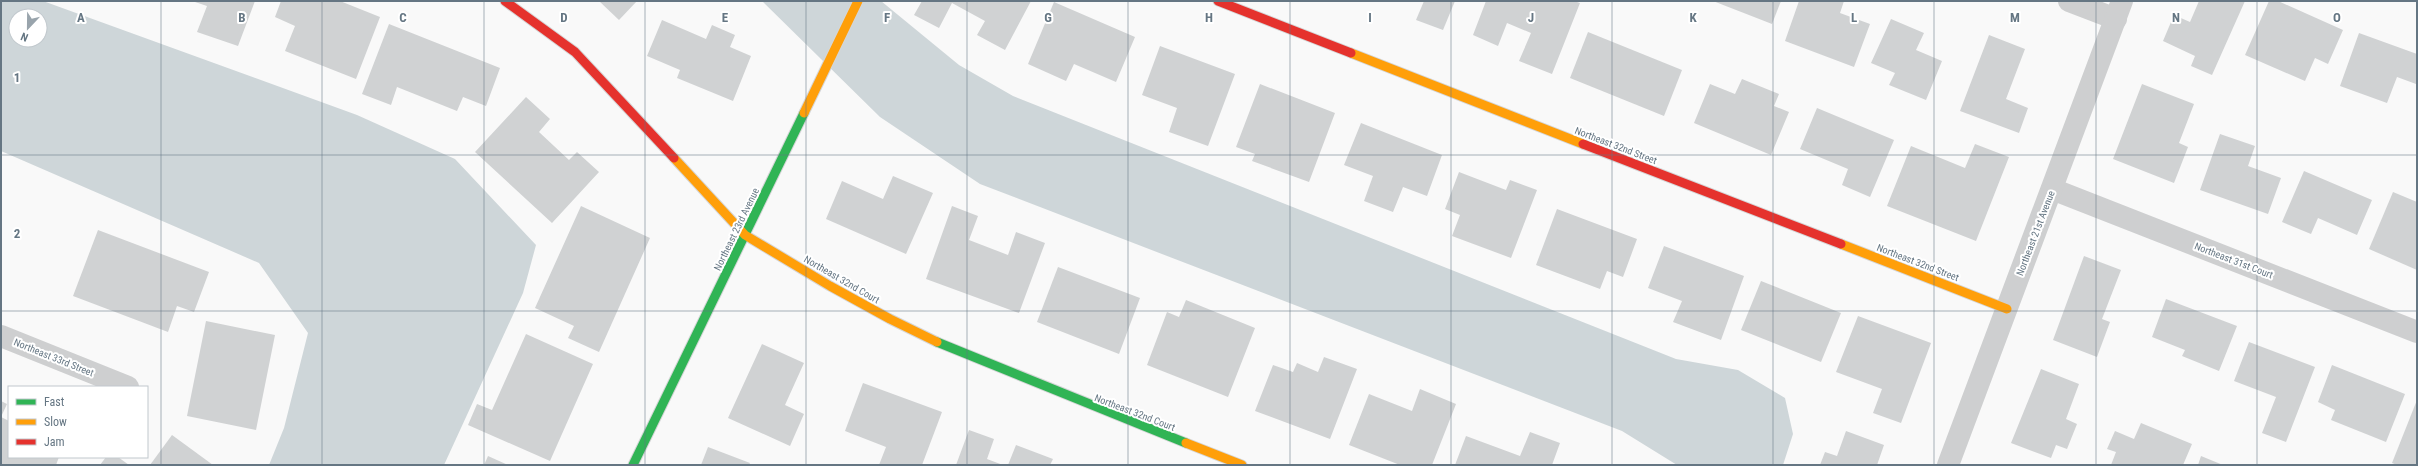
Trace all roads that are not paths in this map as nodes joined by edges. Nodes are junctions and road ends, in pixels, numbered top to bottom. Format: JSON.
{"nodes":[{"id":1,"x":505,"y":1,"type":"edge"},
{"id":2,"x":858,"y":1,"type":"edge"},
{"id":3,"x":1218,"y":1,"type":"edge"},
{"id":4,"x":2069,"y":1,"type":"edge"},
{"id":5,"x":2119,"y":10,"type":"edge"},
{"id":6,"x":2052,"y":189,"type":"junction"},
{"id":7,"x":746,"y":235,"type":"junction"},
{"id":8,"x":2007,"y":309,"type":"junction"},
{"id":9,"x":2417,"y":332,"type":"edge"},
{"id":10,"x":1,"y":336,"type":"edge"},
{"id":11,"x":126,"y":386,"type":"edge"},
{"id":12,"x":633,"y":465,"type":"edge"},
{"id":13,"x":1242,"y":465,"type":"edge"},
{"id":14,"x":1948,"y":465,"type":"edge"}],
"edges":[{"from":1,"to":7,"type":"street","name":"Northeast 32nd Court"},
{"from":2,"to":7,"type":"street","name":"Northeast 23rd Avenue"},
{"from":3,"to":8,"type":"street","name":"Northeast 32nd Street"},
{"from":4,"to":5,"type":"street"},
{"from":5,"to":6,"type":"street","name":"Northeast 21st Avenue"},
{"from":6,"to":8,"type":"street","name":"Northeast 21st Avenue"},
{"from":6,"to":9,"type":"street","name":"Northeast 31st Court"},
{"from":7,"to":12,"type":"street","name":"Northeast 23rd Avenue"},
{"from":7,"to":13,"type":"street","name":"Northeast 32nd Court"},
{"from":8,"to":14,"type":"street","name":"Northeast 21st Avenue"},
{"from":10,"to":11,"type":"street","name":"Northeast 33rd Street"}]}
